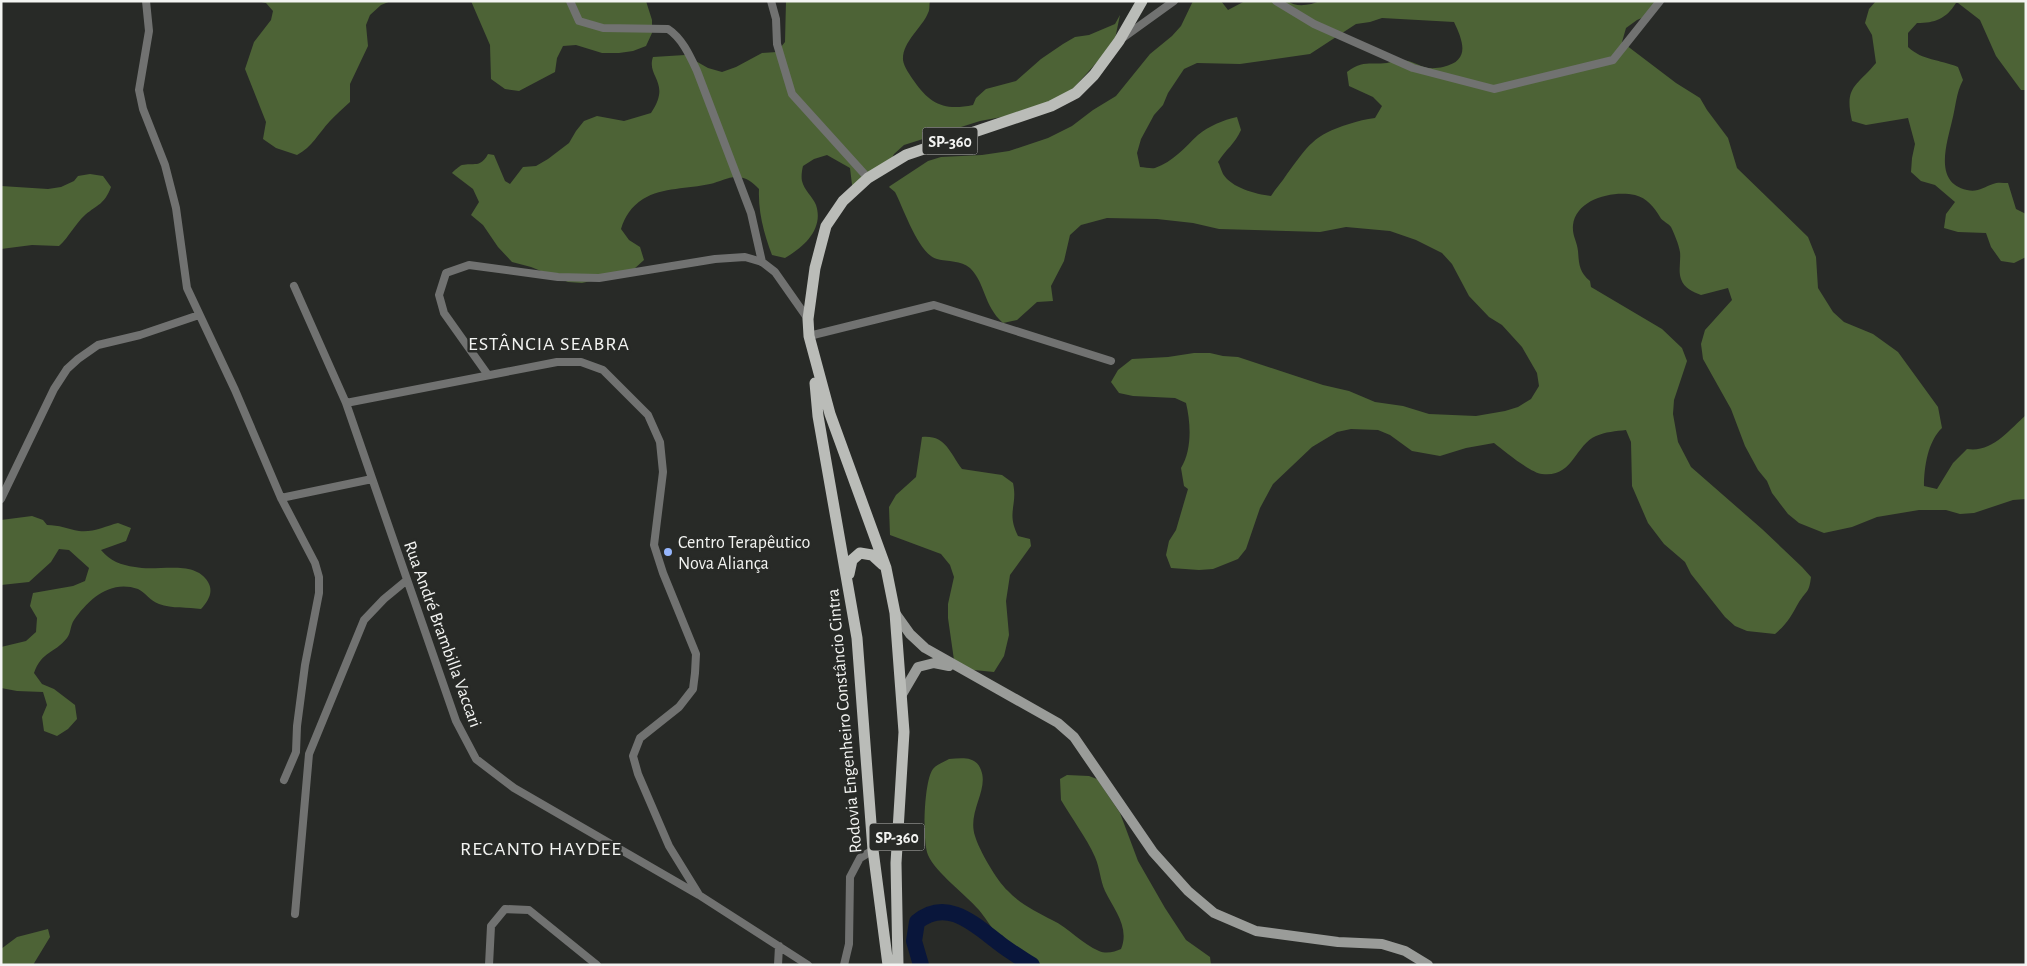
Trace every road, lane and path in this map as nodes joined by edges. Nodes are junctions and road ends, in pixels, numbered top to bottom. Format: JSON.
{"nodes":[{"id":1,"x":146,"y":1,"type":"edge"},
{"id":2,"x":570,"y":1,"type":"edge"},
{"id":3,"x":771,"y":1,"type":"edge"},
{"id":4,"x":1142,"y":1,"type":"edge"},
{"id":5,"x":1174,"y":1,"type":"edge"},
{"id":6,"x":1276,"y":1,"type":"edge"},
{"id":7,"x":1660,"y":1,"type":"edge"},
{"id":8,"x":1118,"y":41,"type":"junction"},
{"id":9,"x":868,"y":178,"type":"junction"},
{"id":10,"x":762,"y":262,"type":"junction"},
{"id":11,"x":294,"y":286,"type":"dead end"},
{"id":12,"x":199,"y":315,"type":"junction"},
{"id":13,"x":808,"y":319,"type":"junction"},
{"id":14,"x":809,"y":336,"type":"junction"},
{"id":15,"x":813,"y":356,"type":"junction"},
{"id":16,"x":1111,"y":361,"type":"dead end"},
{"id":17,"x":488,"y":375,"type":"junction"},
{"id":18,"x":346,"y":404,"type":"junction"},
{"id":19,"x":372,"y":479,"type":"junction"},
{"id":20,"x":281,"y":498,"type":"junction"},
{"id":21,"x":1,"y":499,"type":"edge"},
{"id":22,"x":886,"y":568,"type":"junction"},
{"id":23,"x":848,"y":578,"type":"junction"},
{"id":24,"x":407,"y":580,"type":"junction"},
{"id":25,"x":895,"y":613,"type":"junction"},
{"id":26,"x":959,"y":669,"type":"junction"},
{"id":27,"x":901,"y":696,"type":"junction"},
{"id":28,"x":284,"y":780,"type":"dead end"},
{"id":29,"x":873,"y":850,"type":"junction"},
{"id":30,"x":699,"y":895,"type":"junction"},
{"id":31,"x":295,"y":914,"type":"dead end"},
{"id":32,"x":896,"y":941,"type":"junction"},
{"id":33,"x":778,"y":946,"type":"junction"},
{"id":34,"x":489,"y":965,"type":"edge"},
{"id":35,"x":597,"y":965,"type":"edge"},
{"id":36,"x":778,"y":965,"type":"edge"},
{"id":37,"x":808,"y":965,"type":"edge"},
{"id":38,"x":844,"y":965,"type":"edge"},
{"id":39,"x":888,"y":965,"type":"edge"},
{"id":40,"x":898,"y":965,"type":"edge"},
{"id":41,"x":905,"y":965,"type":"edge"},
{"id":42,"x":1428,"y":965,"type":"edge"}],
"edges":[{"from":1,"to":12,"type":"street"},
{"from":2,"to":10,"type":"street"},
{"from":3,"to":9,"type":"street"},
{"from":4,"to":8,"type":"main road","name":"Rodovia Engenheiro Constâncio Cintra","number":"SP-360"},
{"from":5,"to":8,"type":"street"},
{"from":6,"to":7,"type":"street"},
{"from":8,"to":9,"type":"main road","name":"Rodovia Engenheiro Constâncio Cintra","number":"SP-360"},
{"from":9,"to":13,"type":"main road","name":"Rodovia Engenheiro Constâncio Cintra","number":"SP-360"},
{"from":10,"to":13,"type":"street"},
{"from":10,"to":17,"type":"street"},
{"from":11,"to":18,"type":"street","name":"Rua André Brambilla Vaccari"},
{"from":12,"to":20,"type":"street"},
{"from":12,"to":21,"type":"street"},
{"from":13,"to":14,"type":"main road","name":"Rodovia Engenheiro Constâncio Cintra","number":"SP-360"},
{"from":14,"to":15,"type":"main road","name":"Rodovia Engenheiro Constâncio Cintra","number":"SP-360"},
{"from":14,"to":16,"type":"street"},
{"from":15,"to":22,"type":"main road","name":"Rodovia Engenheiro Constâncio Cintra","number":"SP-360"},
{"from":15,"to":23,"type":"main road","name":"Rodovia Engenheiro Constâncio Cintra","number":"SP-360"},
{"from":17,"to":18,"type":"street"},
{"from":17,"to":30,"type":"street"},
{"from":18,"to":19,"type":"street","name":"Rua André Brambilla Vaccari"},
{"from":19,"to":20,"type":"street"},
{"from":19,"to":24,"type":"street","name":"Rua André Brambilla Vaccari"},
{"from":20,"to":28,"type":"street"},
{"from":22,"to":23,"type":"main road"},
{"from":22,"to":25,"type":"main road","name":"Rodovia Engenheiro Constâncio Cintra","number":"SP-360"},
{"from":23,"to":29,"type":"main road","name":"Rodovia Engenheiro Constâncio Cintra","number":"SP-360"},
{"from":24,"to":30,"type":"street","name":"Rua André Brambilla Vaccari"},
{"from":24,"to":31,"type":"street"},
{"from":25,"to":26,"type":"main road"},
{"from":25,"to":27,"type":"main road","name":"Rodovia Engenheiro Constâncio Cintra","number":"SP-360"},
{"from":26,"to":27,"type":"main road"},
{"from":26,"to":42,"type":"main road"},
{"from":27,"to":32,"type":"main road","name":"Rodovia Engenheiro Constâncio Cintra","number":"SP-360"},
{"from":29,"to":38,"type":"street"},
{"from":29,"to":39,"type":"main road","name":"Rodovia Engenheiro Constâncio Cintra","number":"SP-360"},
{"from":30,"to":33,"type":"street","name":"Rua André Brambilla Vaccari"},
{"from":32,"to":40,"type":"main road","name":"Rodovia Engenheiro Constâncio Cintra","number":"SP-360"},
{"from":32,"to":41,"type":"street"},
{"from":33,"to":36,"type":"street"},
{"from":33,"to":37,"type":"street","name":"Rua André Brambilla Vaccari"},
{"from":34,"to":35,"type":"street"}]}
